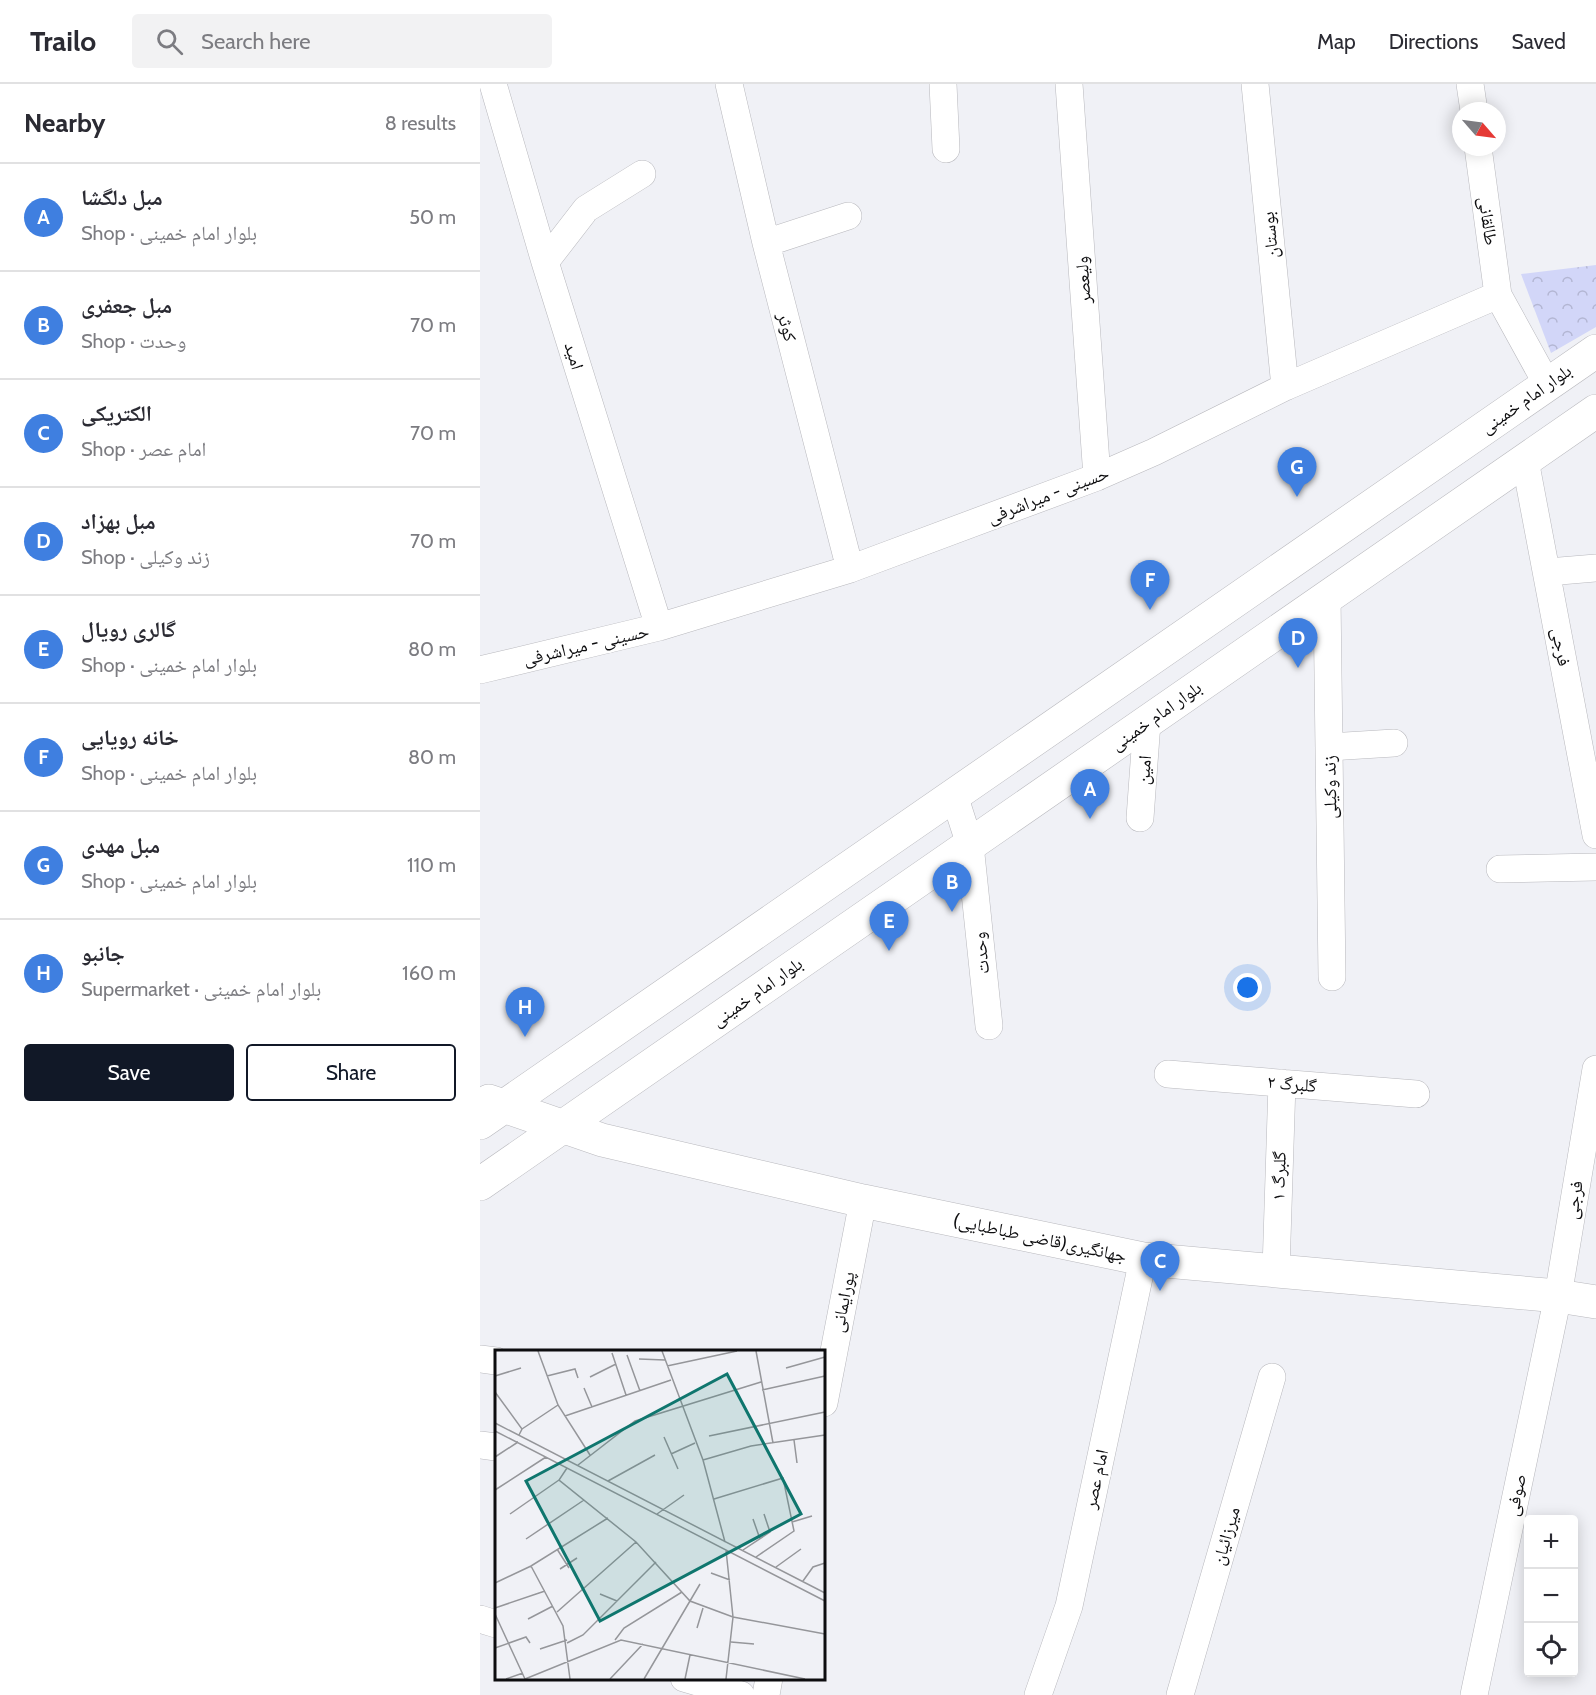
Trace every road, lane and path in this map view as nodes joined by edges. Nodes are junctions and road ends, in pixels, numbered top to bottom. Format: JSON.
{"nodes":[{"id":1,"x":493,"y":84,"type":"edge"},
{"id":2,"x":729,"y":84,"type":"edge"},
{"id":3,"x":943,"y":84,"type":"edge"},
{"id":4,"x":1068,"y":84,"type":"edge"},
{"id":5,"x":1255,"y":84,"type":"edge"},
{"id":6,"x":1470,"y":84,"type":"edge"},
{"id":7,"x":1473,"y":102,"type":"edge"},
{"id":8,"x":946,"y":149,"type":"dead end"},
{"id":9,"x":1479,"y":156,"type":"edge"},
{"id":10,"x":642,"y":174,"type":"dead end"},
{"id":11,"x":848,"y":216,"type":"dead end"},
{"id":12,"x":766,"y":243,"type":"junction"},
{"id":13,"x":544,"y":262,"type":"junction"},
{"id":14,"x":1498,"y":295,"type":"junction"},
{"id":15,"x":1596,"y":351,"type":"edge"},
{"id":16,"x":1547,"y":384,"type":"junction"},
{"id":17,"x":1285,"y":387,"type":"junction"},
{"id":18,"x":1596,"y":411,"type":"edge"},
{"id":19,"x":1525,"y":460,"type":"junction"},
{"id":20,"x":1097,"y":477,"type":"junction"},
{"id":21,"x":1596,"y":568,"type":"edge"},
{"id":22,"x":850,"y":569,"type":"junction"},
{"id":23,"x":1548,"y":572,"type":"junction"},
{"id":24,"x":1327,"y":597,"type":"junction"},
{"id":25,"x":659,"y":627,"type":"junction"},
{"id":26,"x":480,"y":670,"type":"edge"},
{"id":27,"x":1147,"y":722,"type":"junction"},
{"id":28,"x":1394,"y":743,"type":"dead end"},
{"id":29,"x":1329,"y":747,"type":"junction"},
{"id":30,"x":954,"y":795,"type":"junction"},
{"id":31,"x":1140,"y":818,"type":"dead end"},
{"id":32,"x":1596,"y":835,"type":"edge"},
{"id":33,"x":970,"y":845,"type":"junction"},
{"id":34,"x":1596,"y":867,"type":"edge"},
{"id":35,"x":1500,"y":869,"type":"dead end"},
{"id":36,"x":1332,"y":977,"type":"dead end"},
{"id":37,"x":989,"y":1026,"type":"dead end"},
{"id":38,"x":1596,"y":1069,"type":"edge"},
{"id":39,"x":1168,"y":1074,"type":"dead end"},
{"id":40,"x":1281,"y":1083,"type":"junction"},
{"id":41,"x":1416,"y":1094,"type":"dead end"},
{"id":42,"x":488,"y":1109,"type":"edge"},
{"id":43,"x":564,"y":1126,"type":"junction"},
{"id":44,"x":480,"y":1184,"type":"edge"},
{"id":45,"x":863,"y":1201,"type":"junction"},
{"id":46,"x":1143,"y":1259,"type":"junction"},
{"id":47,"x":1276,"y":1270,"type":"junction"},
{"id":48,"x":1558,"y":1296,"type":"junction"},
{"id":49,"x":1596,"y":1302,"type":"edge"},
{"id":50,"x":480,"y":1359,"type":"edge"},
{"id":51,"x":495,"y":1361,"type":"edge"},
{"id":52,"x":1272,"y":1377,"type":"dead end"},
{"id":53,"x":825,"y":1398,"type":"edge"},
{"id":54,"x":480,"y":1445,"type":"edge"},
{"id":55,"x":495,"y":1447,"type":"edge"},
{"id":56,"x":480,"y":1619,"type":"edge"},
{"id":57,"x":495,"y":1624,"type":"edge"},
{"id":58,"x":691,"y":1680,"type":"edge"},
{"id":59,"x":769,"y":1680,"type":"edge"},
{"id":60,"x":741,"y":1695,"type":"edge"},
{"id":61,"x":766,"y":1695,"type":"edge"},
{"id":62,"x":1038,"y":1695,"type":"edge"},
{"id":63,"x":1180,"y":1695,"type":"edge"},
{"id":64,"x":1474,"y":1695,"type":"edge"}],
"edges":[{"from":1,"to":13,"type":"street","name":"امید"},
{"from":2,"to":12,"type":"street","name":"کوثر"},
{"from":3,"to":8,"type":"street"},
{"from":4,"to":20,"type":"street","name":"ولیعصر"},
{"from":5,"to":17,"type":"street","name":"بوستان"},
{"from":6,"to":7,"type":"street"},
{"from":9,"to":14,"type":"street","name":"طالقانی"},
{"from":10,"to":13,"type":"street"},
{"from":11,"to":12,"type":"street"},
{"from":12,"to":22,"type":"street","name":"کوثر"},
{"from":13,"to":25,"type":"street","name":"امید"},
{"from":14,"to":16,"type":"street"},
{"from":14,"to":17,"type":"street","name":"حسینی - میراشرفی"},
{"from":15,"to":16,"type":"main road","name":"بلوار امام خمینی"},
{"from":16,"to":30,"type":"main road","name":"بلوار امام خمینی"},
{"from":17,"to":20,"type":"street","name":"حسینی - میراشرفی"},
{"from":18,"to":19,"type":"main road","name":"بلوار امام خمینی"},
{"from":19,"to":23,"type":"street","name":"فرجی"},
{"from":19,"to":24,"type":"main road","name":"بلوار امام خمینی"},
{"from":20,"to":22,"type":"street","name":"حسینی - میراشرفی"},
{"from":21,"to":23,"type":"street"},
{"from":22,"to":25,"type":"street","name":"حسینی - میراشرفی"},
{"from":23,"to":32,"type":"street","name":"فرجی"},
{"from":24,"to":27,"type":"main road","name":"بلوار امام خمینی"},
{"from":24,"to":29,"type":"street","name":"زند وکیلی"},
{"from":25,"to":26,"type":"street","name":"حسینی - میراشرفی"},
{"from":27,"to":31,"type":"street","name":"امین"},
{"from":27,"to":33,"type":"main road","name":"بلوار امام خمینی"},
{"from":28,"to":29,"type":"street"},
{"from":29,"to":36,"type":"street","name":"زند وکیلی"},
{"from":30,"to":33,"type":"street","name":"وحدت"},
{"from":30,"to":42,"type":"main road","name":"بلوار امام خمینی"},
{"from":33,"to":37,"type":"street","name":"وحدت"},
{"from":33,"to":43,"type":"main road","name":"بلوار امام خمینی"},
{"from":34,"to":35,"type":"street"},
{"from":38,"to":48,"type":"street","name":"فرجی"},
{"from":39,"to":40,"type":"street","name":"گلبرگ ۲"},
{"from":40,"to":41,"type":"street","name":"گلبرگ ۲"},
{"from":40,"to":47,"type":"street","name":"گلبرگ ۱"},
{"from":42,"to":43,"type":"main road","name":"جهانگیری(قاضی طباطبایی)"},
{"from":43,"to":44,"type":"main road","name":"بلوار امام خمینی"},
{"from":43,"to":45,"type":"main road","name":"جهانگیری(قاضی طباطبایی)"},
{"from":45,"to":46,"type":"main road","name":"جهانگیری(قاضی طباطبایی)"},
{"from":45,"to":53,"type":"street","name":"پورایمانی"},
{"from":46,"to":47,"type":"main road","name":"جهانگیری(قاضی طباطبایی)"},
{"from":46,"to":62,"type":"street","name":"امام عصر"},
{"from":47,"to":48,"type":"main road","name":"جهانگیری(قاضی طباطبایی)"},
{"from":48,"to":49,"type":"main road","name":"جهانگیری(قاضی طباطبایی)"},
{"from":48,"to":64,"type":"street","name":"صوفی"},
{"from":50,"to":51,"type":"street"},
{"from":52,"to":63,"type":"street","name":"میرزائیان"},
{"from":54,"to":55,"type":"street"},
{"from":56,"to":57,"type":"street"},
{"from":58,"to":60,"type":"street"},
{"from":59,"to":61,"type":"street"}]}
